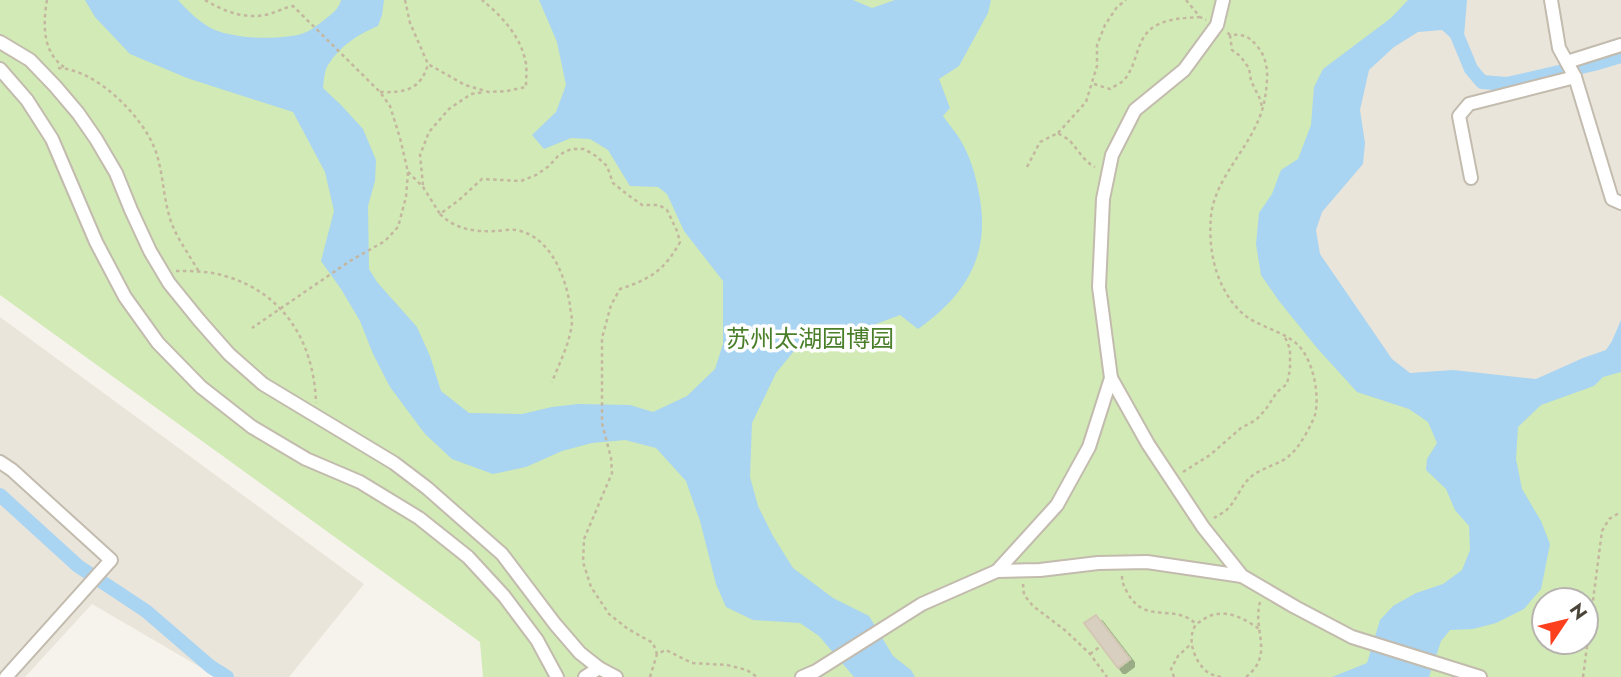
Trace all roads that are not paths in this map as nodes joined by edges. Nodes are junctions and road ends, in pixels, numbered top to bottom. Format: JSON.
{"nodes":[{"id":1,"x":1223,"y":0,"type":"edge"},
{"id":2,"x":1551,"y":0,"type":"edge"},
{"id":3,"x":0,"y":42,"type":"edge"},
{"id":4,"x":1621,"y":45,"type":"edge"},
{"id":5,"x":1567,"y":62,"type":"junction"},
{"id":6,"x":0,"y":69,"type":"edge"},
{"id":7,"x":1575,"y":77,"type":"junction"},
{"id":8,"x":1471,"y":178,"type":"dead end"},
{"id":9,"x":1621,"y":203,"type":"edge"},
{"id":10,"x":1111,"y":377,"type":"junction"},
{"id":11,"x":0,"y":462,"type":"edge"},
{"id":12,"x":997,"y":571,"type":"junction"},
{"id":13,"x":1242,"y":576,"type":"junction"},
{"id":14,"x":599,"y":668,"type":"junction"},
{"id":15,"x":6,"y":677,"type":"edge"},
{"id":16,"x":558,"y":677,"type":"edge"},
{"id":17,"x":585,"y":677,"type":"edge"},
{"id":18,"x":616,"y":677,"type":"edge"},
{"id":19,"x":802,"y":677,"type":"edge"},
{"id":20,"x":1480,"y":677,"type":"edge"}],
"edges":[{"from":1,"to":10,"type":"street"},
{"from":2,"to":5,"type":"street"},
{"from":3,"to":14,"type":"street"},
{"from":4,"to":5,"type":"street"},
{"from":5,"to":7,"type":"street"},
{"from":6,"to":16,"type":"street"},
{"from":7,"to":8,"type":"street"},
{"from":7,"to":9,"type":"street"},
{"from":10,"to":12,"type":"street"},
{"from":10,"to":13,"type":"street"},
{"from":11,"to":15,"type":"street"},
{"from":12,"to":13,"type":"street"},
{"from":12,"to":19,"type":"street"},
{"from":13,"to":20,"type":"street"},
{"from":14,"to":17,"type":"street"},
{"from":14,"to":18,"type":"street"}]}
